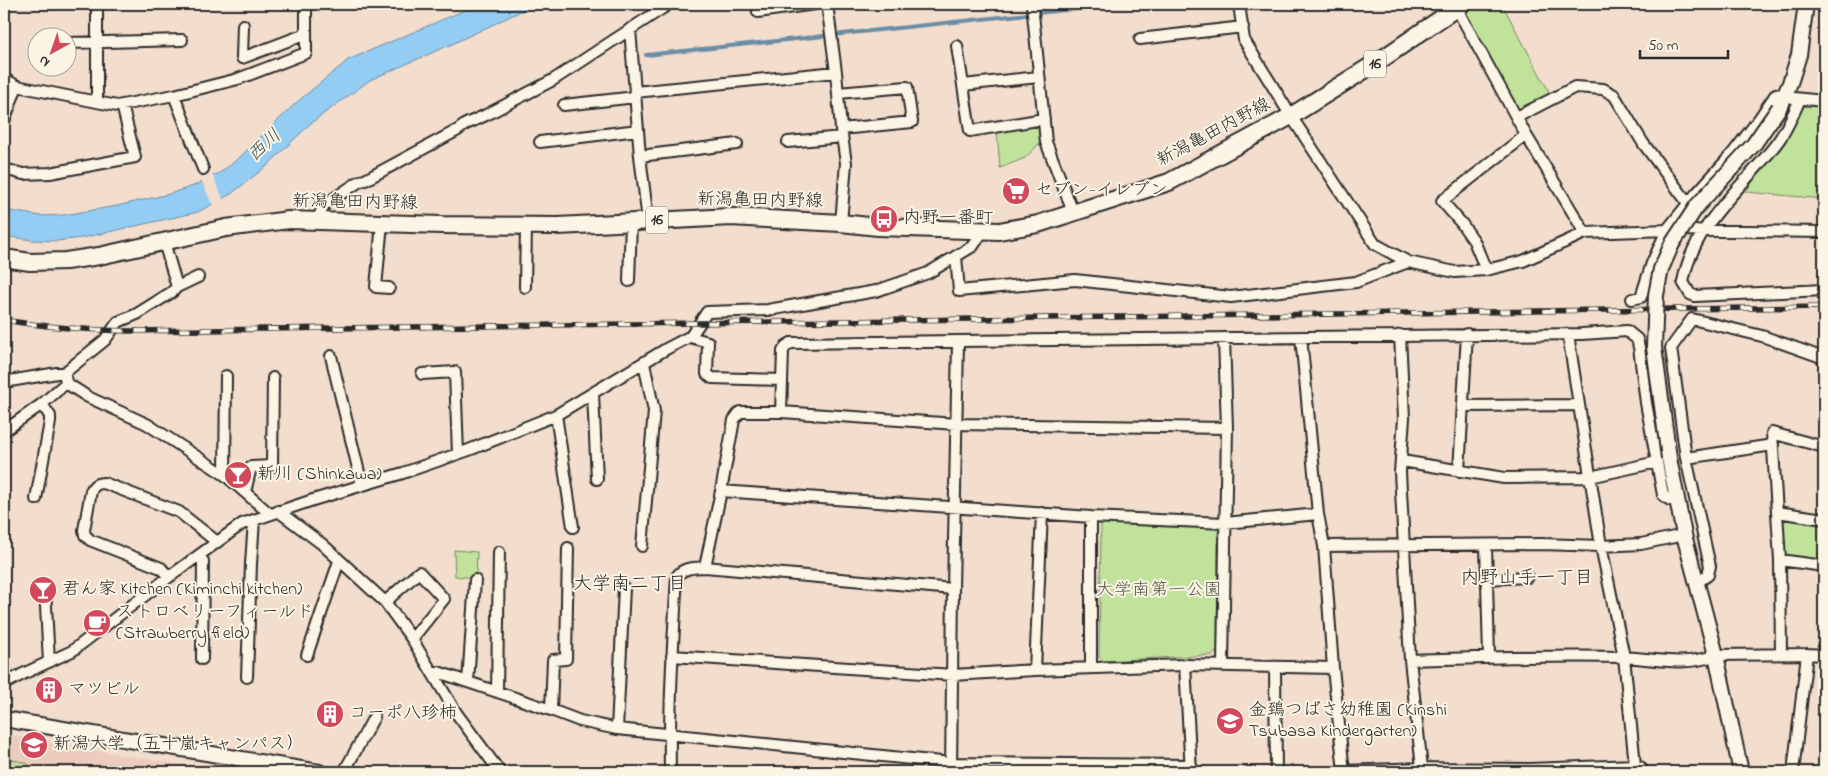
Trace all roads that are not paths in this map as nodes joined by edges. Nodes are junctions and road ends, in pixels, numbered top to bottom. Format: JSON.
{"nodes":[{"id":1,"x":97,"y":4,"type":"edge"},
{"id":2,"x":306,"y":4,"type":"edge"},
{"id":3,"x":669,"y":4,"type":"edge"},
{"id":4,"x":815,"y":4,"type":"edge"},
{"id":5,"x":826,"y":4,"type":"edge"},
{"id":6,"x":1032,"y":4,"type":"edge"},
{"id":7,"x":1239,"y":4,"type":"edge"},
{"id":8,"x":1806,"y":4,"type":"edge"},
{"id":9,"x":1459,"y":5,"type":"edge"},
{"id":10,"x":758,"y":12,"type":"dead end"},
{"id":11,"x":243,"y":25,"type":"dead end"},
{"id":12,"x":1243,"y":27,"type":"junction"},
{"id":13,"x":630,"y":29,"type":"junction"},
{"id":14,"x":306,"y":34,"type":"junction"},
{"id":15,"x":1140,"y":38,"type":"dead end"},
{"id":16,"x":182,"y":40,"type":"dead end"},
{"id":17,"x":97,"y":42,"type":"junction"},
{"id":18,"x":78,"y":43,"type":"edge"},
{"id":19,"x":957,"y":46,"type":"dead end"},
{"id":20,"x":836,"y":72,"type":"junction"},
{"id":21,"x":1038,"y":77,"type":"junction"},
{"id":22,"x":4,"y":79,"type":"edge"},
{"id":23,"x":963,"y":85,"type":"junction"},
{"id":24,"x":17,"y":86,"type":"junction"},
{"id":25,"x":838,"y":93,"type":"junction"},
{"id":26,"x":174,"y":95,"type":"junction"},
{"id":27,"x":636,"y":95,"type":"junction"},
{"id":28,"x":1800,"y":98,"type":"junction"},
{"id":29,"x":97,"y":101,"type":"junction"},
{"id":30,"x":1824,"y":101,"type":"edge"},
{"id":31,"x":1782,"y":102,"type":"junction"},
{"id":32,"x":122,"y":105,"type":"junction"},
{"id":33,"x":564,"y":105,"type":"dead end"},
{"id":34,"x":1291,"y":116,"type":"junction"},
{"id":35,"x":1517,"y":117,"type":"junction"},
{"id":36,"x":1044,"y":119,"type":"junction"},
{"id":37,"x":4,"y":121,"type":"edge"},
{"id":38,"x":638,"y":130,"type":"junction"},
{"id":39,"x":841,"y":133,"type":"junction"},
{"id":40,"x":1526,"y":136,"type":"junction"},
{"id":41,"x":540,"y":142,"type":"dead end"},
{"id":42,"x":788,"y":142,"type":"dead end"},
{"id":43,"x":737,"y":144,"type":"dead end"},
{"id":44,"x":640,"y":156,"type":"junction"},
{"id":45,"x":4,"y":169,"type":"edge"},
{"id":46,"x":203,"y":169,"type":"dead end"},
{"id":47,"x":1688,"y":203,"type":"junction"},
{"id":48,"x":1073,"y":212,"type":"junction"},
{"id":49,"x":317,"y":221,"type":"junction"},
{"id":50,"x":648,"y":221,"type":"junction"},
{"id":51,"x":631,"y":222,"type":"junction"},
{"id":52,"x":841,"y":222,"type":"junction"},
{"id":53,"x":382,"y":223,"type":"junction"},
{"id":54,"x":526,"y":226,"type":"junction"},
{"id":55,"x":983,"y":230,"type":"junction"},
{"id":56,"x":1667,"y":230,"type":"junction"},
{"id":57,"x":1703,"y":231,"type":"junction"},
{"id":58,"x":1824,"y":232,"type":"edge"},
{"id":59,"x":1584,"y":233,"type":"junction"},
{"id":60,"x":164,"y":242,"type":"junction"},
{"id":61,"x":956,"y":256,"type":"junction"},
{"id":62,"x":4,"y":258,"type":"edge"},
{"id":63,"x":1408,"y":262,"type":"junction"},
{"id":64,"x":1486,"y":270,"type":"junction"},
{"id":65,"x":198,"y":276,"type":"dead end"},
{"id":66,"x":629,"y":281,"type":"dead end"},
{"id":67,"x":177,"y":287,"type":"junction"},
{"id":68,"x":525,"y":287,"type":"dead end"},
{"id":69,"x":389,"y":288,"type":"dead end"},
{"id":70,"x":1824,"y":290,"type":"edge"},
{"id":71,"x":1632,"y":299,"type":"dead end"},
{"id":72,"x":1467,"y":334,"type":"junction"},
{"id":73,"x":1568,"y":334,"type":"junction"},
{"id":74,"x":1400,"y":335,"type":"junction"},
{"id":75,"x":691,"y":336,"type":"junction"},
{"id":76,"x":1301,"y":337,"type":"junction"},
{"id":77,"x":1224,"y":338,"type":"junction"},
{"id":78,"x":958,"y":342,"type":"junction"},
{"id":79,"x":331,"y":356,"type":"dead end"},
{"id":80,"x":1824,"y":358,"type":"edge"},
{"id":81,"x":644,"y":363,"type":"junction"},
{"id":82,"x":422,"y":374,"type":"dead end"},
{"id":83,"x":226,"y":376,"type":"dead end"},
{"id":84,"x":65,"y":378,"type":"junction"},
{"id":85,"x":273,"y":378,"type":"dead end"},
{"id":86,"x":782,"y":380,"type":"junction"},
{"id":87,"x":4,"y":382,"type":"edge"},
{"id":88,"x":593,"y":394,"type":"junction"},
{"id":89,"x":42,"y":404,"type":"junction"},
{"id":90,"x":1579,"y":405,"type":"junction"},
{"id":91,"x":1463,"y":406,"type":"junction"},
{"id":92,"x":781,"y":412,"type":"junction"},
{"id":93,"x":556,"y":415,"type":"junction"},
{"id":94,"x":957,"y":424,"type":"junction"},
{"id":95,"x":1227,"y":428,"type":"junction"},
{"id":96,"x":4,"y":431,"type":"edge"},
{"id":97,"x":1773,"y":445,"type":"junction"},
{"id":98,"x":1824,"y":446,"type":"edge"},
{"id":99,"x":458,"y":454,"type":"junction"},
{"id":100,"x":1686,"y":458,"type":"junction"},
{"id":101,"x":1663,"y":460,"type":"junction"},
{"id":102,"x":1402,"y":461,"type":"junction"},
{"id":103,"x":1459,"y":471,"type":"junction"},
{"id":104,"x":225,"y":475,"type":"junction"},
{"id":105,"x":1590,"y":478,"type":"junction"},
{"id":106,"x":597,"y":479,"type":"dead end"},
{"id":107,"x":362,"y":485,"type":"junction"},
{"id":108,"x":722,"y":491,"type":"junction"},
{"id":109,"x":245,"y":492,"type":"junction"},
{"id":110,"x":36,"y":499,"type":"dead end"},
{"id":111,"x":955,"y":506,"type":"junction"},
{"id":112,"x":274,"y":512,"type":"junction"},
{"id":113,"x":1777,"y":512,"type":"junction"},
{"id":114,"x":1042,"y":513,"type":"junction"},
{"id":115,"x":1318,"y":514,"type":"junction"},
{"id":116,"x":1091,"y":517,"type":"junction"},
{"id":117,"x":1824,"y":519,"type":"edge"},
{"id":118,"x":254,"y":520,"type":"junction"},
{"id":119,"x":1225,"y":522,"type":"junction"},
{"id":120,"x":573,"y":527,"type":"dead end"},
{"id":121,"x":1684,"y":535,"type":"junction"},
{"id":122,"x":217,"y":542,"type":"junction"},
{"id":123,"x":1486,"y":545,"type":"junction"},
{"id":124,"x":642,"y":546,"type":"dead end"},
{"id":125,"x":1324,"y":546,"type":"junction"},
{"id":126,"x":1405,"y":546,"type":"junction"},
{"id":127,"x":1601,"y":546,"type":"junction"},
{"id":128,"x":568,"y":548,"type":"dead end"},
{"id":129,"x":499,"y":552,"type":"dead end"},
{"id":130,"x":198,"y":556,"type":"junction"},
{"id":131,"x":1780,"y":560,"type":"junction"},
{"id":132,"x":340,"y":561,"type":"junction"},
{"id":133,"x":1824,"y":566,"type":"edge"},
{"id":134,"x":704,"y":567,"type":"junction"},
{"id":135,"x":169,"y":576,"type":"junction"},
{"id":136,"x":1527,"y":577,"type":"dead end"},
{"id":137,"x":1486,"y":579,"type":"junction"},
{"id":138,"x":475,"y":580,"type":"dead end"},
{"id":139,"x":1698,"y":582,"type":"junction"},
{"id":140,"x":45,"y":588,"type":"dead end"},
{"id":141,"x":624,"y":588,"type":"dead end"},
{"id":142,"x":952,"y":589,"type":"junction"},
{"id":143,"x":385,"y":602,"type":"junction"},
{"id":144,"x":412,"y":639,"type":"junction"},
{"id":145,"x":1781,"y":654,"type":"junction"},
{"id":146,"x":1807,"y":654,"type":"junction"},
{"id":147,"x":307,"y":655,"type":"dead end"},
{"id":148,"x":1716,"y":655,"type":"junction"},
{"id":149,"x":672,"y":656,"type":"junction"},
{"id":150,"x":1824,"y":656,"type":"edge"},
{"id":151,"x":1489,"y":657,"type":"junction"},
{"id":152,"x":1624,"y":658,"type":"junction"},
{"id":153,"x":202,"y":659,"type":"dead end"},
{"id":154,"x":1410,"y":660,"type":"junction"},
{"id":155,"x":48,"y":662,"type":"junction"},
{"id":156,"x":1223,"y":664,"type":"junction"},
{"id":157,"x":1185,"y":665,"type":"junction"},
{"id":158,"x":1091,"y":668,"type":"junction"},
{"id":159,"x":1275,"y":668,"type":"junction"},
{"id":160,"x":1333,"y":668,"type":"junction"},
{"id":161,"x":1035,"y":670,"type":"junction"},
{"id":162,"x":433,"y":672,"type":"junction"},
{"id":163,"x":953,"y":675,"type":"junction"},
{"id":164,"x":247,"y":677,"type":"dead end"},
{"id":165,"x":468,"y":682,"type":"junction"},
{"id":166,"x":4,"y":684,"type":"edge"},
{"id":167,"x":497,"y":692,"type":"junction"},
{"id":168,"x":551,"y":710,"type":"junction"},
{"id":169,"x":374,"y":717,"type":"dead end"},
{"id":170,"x":4,"y":720,"type":"edge"},
{"id":171,"x":617,"y":729,"type":"junction"},
{"id":172,"x":669,"y":734,"type":"junction"},
{"id":173,"x":1635,"y":766,"type":"junction"},
{"id":174,"x":951,"y":768,"type":"edge"},
{"id":175,"x":1422,"y":768,"type":"junction"},
{"id":176,"x":1191,"y":769,"type":"edge"},
{"id":177,"x":319,"y":772,"type":"edge"},
{"id":178,"x":344,"y":772,"type":"edge"},
{"id":179,"x":500,"y":772,"type":"edge"},
{"id":180,"x":670,"y":772,"type":"edge"},
{"id":181,"x":1276,"y":772,"type":"edge"},
{"id":182,"x":1344,"y":772,"type":"edge"},
{"id":183,"x":1644,"y":772,"type":"edge"},
{"id":184,"x":1741,"y":772,"type":"edge"},
{"id":185,"x":1793,"y":772,"type":"edge"}],
"edges":[{"from":1,"to":17,"type":"street"},
{"from":2,"to":14,"type":"street"},
{"from":3,"to":13,"type":"street"},
{"from":4,"to":10,"type":"street"},
{"from":5,"to":20,"type":"street"},
{"from":6,"to":21,"type":"street"},
{"from":7,"to":12,"type":"street"},
{"from":8,"to":31,"type":"street"},
{"from":9,"to":34,"type":"main road","name":"新潟亀田内野線","number":"16"},
{"from":9,"to":35,"type":"street"},
{"from":11,"to":14,"type":"street"},
{"from":12,"to":15,"type":"street"},
{"from":12,"to":34,"type":"street"},
{"from":13,"to":27,"type":"street"},
{"from":13,"to":49,"type":"street"},
{"from":14,"to":26,"type":"street"},
{"from":16,"to":17,"type":"street"},
{"from":17,"to":18,"type":"street"},
{"from":17,"to":29,"type":"street"},
{"from":19,"to":23,"type":"street"},
{"from":20,"to":25,"type":"street"},
{"from":20,"to":27,"type":"street"},
{"from":21,"to":23,"type":"street"},
{"from":21,"to":36,"type":"street"},
{"from":22,"to":24,"type":"street"},
{"from":23,"to":36,"type":"street"},
{"from":24,"to":29,"type":"street"},
{"from":24,"to":37,"type":"street"},
{"from":25,"to":39,"type":"street"},
{"from":25,"to":39,"type":"street"},
{"from":26,"to":32,"type":"street"},
{"from":26,"to":46,"type":"street"},
{"from":27,"to":33,"type":"street"},
{"from":27,"to":38,"type":"street"},
{"from":28,"to":30,"type":"street"},
{"from":28,"to":31,"type":"street"},
{"from":28,"to":57,"type":"street"},
{"from":29,"to":32,"type":"street"},
{"from":31,"to":47,"type":"street"},
{"from":31,"to":101,"type":"street","bridge":true},
{"from":32,"to":45,"type":"street"},
{"from":34,"to":48,"type":"main road","name":"新潟亀田内野線","number":"16"},
{"from":34,"to":63,"type":"street"},
{"from":35,"to":40,"type":"street"},
{"from":35,"to":47,"type":"street"},
{"from":36,"to":48,"type":"street"},
{"from":38,"to":41,"type":"street"},
{"from":38,"to":44,"type":"street"},
{"from":39,"to":42,"type":"street"},
{"from":39,"to":52,"type":"street"},
{"from":40,"to":59,"type":"street"},
{"from":40,"to":64,"type":"street"},
{"from":43,"to":44,"type":"street"},
{"from":44,"to":50,"type":"street"},
{"from":47,"to":56,"type":"street"},
{"from":48,"to":55,"type":"main road","name":"新潟亀田内野線","number":"16"},
{"from":49,"to":53,"type":"main road","name":"新潟亀田内野線","number":"16"},
{"from":49,"to":60,"type":"main road","name":"新潟亀田内野線","number":"16"},
{"from":50,"to":51,"type":"main road","name":"新潟亀田内野線","number":"16"},
{"from":50,"to":52,"type":"main road","name":"新潟亀田内野線","number":"16"},
{"from":51,"to":54,"type":"main road","name":"新潟亀田内野線","number":"16"},
{"from":51,"to":66,"type":"street"},
{"from":52,"to":55,"type":"main road","name":"新潟亀田内野線","number":"16"},
{"from":53,"to":54,"type":"main road","name":"新潟亀田内野線","number":"16"},
{"from":53,"to":69,"type":"street"},
{"from":54,"to":68,"type":"street"},
{"from":55,"to":61,"type":"street"},
{"from":56,"to":57,"type":"street"},
{"from":56,"to":59,"type":"street"},
{"from":56,"to":71,"type":"street"},
{"from":57,"to":58,"type":"street"},
{"from":57,"to":70,"type":"street"},
{"from":59,"to":64,"type":"street"},
{"from":60,"to":62,"type":"main road","name":"新潟亀田内野線","number":"16"},
{"from":60,"to":67,"type":"street"},
{"from":61,"to":63,"type":"street"},
{"from":61,"to":75,"type":"street"},
{"from":63,"to":64,"type":"street"},
{"from":65,"to":67,"type":"street"},
{"from":67,"to":84,"type":"street"},
{"from":72,"to":73,"type":"street"},
{"from":72,"to":74,"type":"street"},
{"from":72,"to":91,"type":"street"},
{"from":73,"to":90,"type":"street"},
{"from":73,"to":101,"type":"street"},
{"from":74,"to":76,"type":"street"},
{"from":74,"to":102,"type":"street"},
{"from":75,"to":81,"type":"street"},
{"from":75,"to":86,"type":"street"},
{"from":76,"to":77,"type":"street"},
{"from":76,"to":115,"type":"street"},
{"from":77,"to":78,"type":"street"},
{"from":77,"to":95,"type":"street"},
{"from":78,"to":86,"type":"street"},
{"from":78,"to":94,"type":"street"},
{"from":79,"to":107,"type":"street"},
{"from":80,"to":100,"type":"street"},
{"from":81,"to":88,"type":"street"},
{"from":81,"to":124,"type":"street"},
{"from":82,"to":99,"type":"street"},
{"from":83,"to":104,"type":"street"},
{"from":84,"to":87,"type":"street"},
{"from":84,"to":89,"type":"street"},
{"from":84,"to":104,"type":"street"},
{"from":85,"to":109,"type":"street"},
{"from":86,"to":92,"type":"street"},
{"from":88,"to":93,"type":"street"},
{"from":88,"to":106,"type":"street"},
{"from":89,"to":96,"type":"street"},
{"from":89,"to":110,"type":"street"},
{"from":90,"to":91,"type":"street"},
{"from":90,"to":105,"type":"street"},
{"from":91,"to":103,"type":"street"},
{"from":92,"to":94,"type":"street"},
{"from":92,"to":108,"type":"street"},
{"from":93,"to":99,"type":"street"},
{"from":93,"to":120,"type":"street"},
{"from":94,"to":95,"type":"street"},
{"from":94,"to":111,"type":"street"},
{"from":95,"to":119,"type":"street"},
{"from":97,"to":98,"type":"street"},
{"from":97,"to":100,"type":"street"},
{"from":97,"to":113,"type":"street"},
{"from":99,"to":107,"type":"street"},
{"from":100,"to":139,"type":"street"},
{"from":101,"to":105,"type":"street"},
{"from":101,"to":121,"type":"street"},
{"from":102,"to":103,"type":"street"},
{"from":102,"to":126,"type":"street"},
{"from":103,"to":105,"type":"street"},
{"from":104,"to":109,"type":"street"},
{"from":105,"to":127,"type":"street"},
{"from":107,"to":112,"type":"street"},
{"from":108,"to":111,"type":"street"},
{"from":108,"to":134,"type":"street"},
{"from":109,"to":112,"type":"street"},
{"from":111,"to":114,"type":"street"},
{"from":111,"to":142,"type":"street"},
{"from":112,"to":118,"type":"street"},
{"from":112,"to":132,"type":"street"},
{"from":113,"to":117,"type":"street"},
{"from":113,"to":131,"type":"street"},
{"from":114,"to":116,"type":"street"},
{"from":114,"to":161,"type":"street"},
{"from":115,"to":119,"type":"street"},
{"from":115,"to":125,"type":"street"},
{"from":116,"to":119,"type":"street"},
{"from":116,"to":158,"type":"street"},
{"from":118,"to":122,"type":"street"},
{"from":118,"to":164,"type":"street"},
{"from":119,"to":156,"type":"street"},
{"from":121,"to":127,"type":"street"},
{"from":121,"to":139,"type":"street"},
{"from":122,"to":130,"type":"street"},
{"from":122,"to":135,"type":"street"},
{"from":123,"to":126,"type":"street"},
{"from":123,"to":127,"type":"street"},
{"from":123,"to":137,"type":"street"},
{"from":125,"to":126,"type":"street"},
{"from":125,"to":160,"type":"street"},
{"from":126,"to":154,"type":"street"},
{"from":127,"to":152,"type":"street"},
{"from":128,"to":168,"type":"street"},
{"from":129,"to":167,"type":"street"},
{"from":130,"to":135,"type":"street"},
{"from":130,"to":153,"type":"street"},
{"from":131,"to":133,"type":"street"},
{"from":131,"to":145,"type":"street"},
{"from":132,"to":143,"type":"street"},
{"from":132,"to":147,"type":"street"},
{"from":134,"to":142,"type":"street"},
{"from":134,"to":149,"type":"street"},
{"from":135,"to":155,"type":"street"},
{"from":136,"to":137,"type":"street"},
{"from":137,"to":151,"type":"street"},
{"from":138,"to":165,"type":"street"},
{"from":139,"to":148,"type":"street"},
{"from":140,"to":155,"type":"street"},
{"from":141,"to":171,"type":"street"},
{"from":142,"to":163,"type":"street"},
{"from":143,"to":144,"type":"street"},
{"from":143,"to":144,"type":"street"},
{"from":144,"to":162,"type":"street"},
{"from":145,"to":146,"type":"street"},
{"from":145,"to":148,"type":"street"},
{"from":146,"to":150,"type":"street"},
{"from":146,"to":185,"type":"street"},
{"from":148,"to":152,"type":"street"},
{"from":148,"to":184,"type":"street"},
{"from":149,"to":163,"type":"street"},
{"from":149,"to":172,"type":"street"},
{"from":151,"to":152,"type":"street"},
{"from":151,"to":154,"type":"street"},
{"from":152,"to":173,"type":"street"},
{"from":154,"to":175,"type":"street"},
{"from":155,"to":166,"type":"street"},
{"from":156,"to":157,"type":"street"},
{"from":156,"to":159,"type":"street"},
{"from":157,"to":158,"type":"street"},
{"from":157,"to":176,"type":"street"},
{"from":158,"to":161,"type":"street"},
{"from":159,"to":160,"type":"street"},
{"from":159,"to":181,"type":"street"},
{"from":160,"to":182,"type":"street"},
{"from":161,"to":163,"type":"street"},
{"from":162,"to":165,"type":"street"},
{"from":162,"to":179,"type":"street"},
{"from":163,"to":174,"type":"street"},
{"from":165,"to":167,"type":"street"},
{"from":167,"to":168,"type":"street"},
{"from":168,"to":171,"type":"street"},
{"from":169,"to":178,"type":"street"},
{"from":170,"to":177,"type":"street"},
{"from":171,"to":172,"type":"street"},
{"from":172,"to":174,"type":"street"},
{"from":172,"to":180,"type":"street"},
{"from":173,"to":175,"type":"street"},
{"from":173,"to":183,"type":"street"},
{"from":174,"to":176,"type":"street"},
{"from":175,"to":182,"type":"street"}]}
